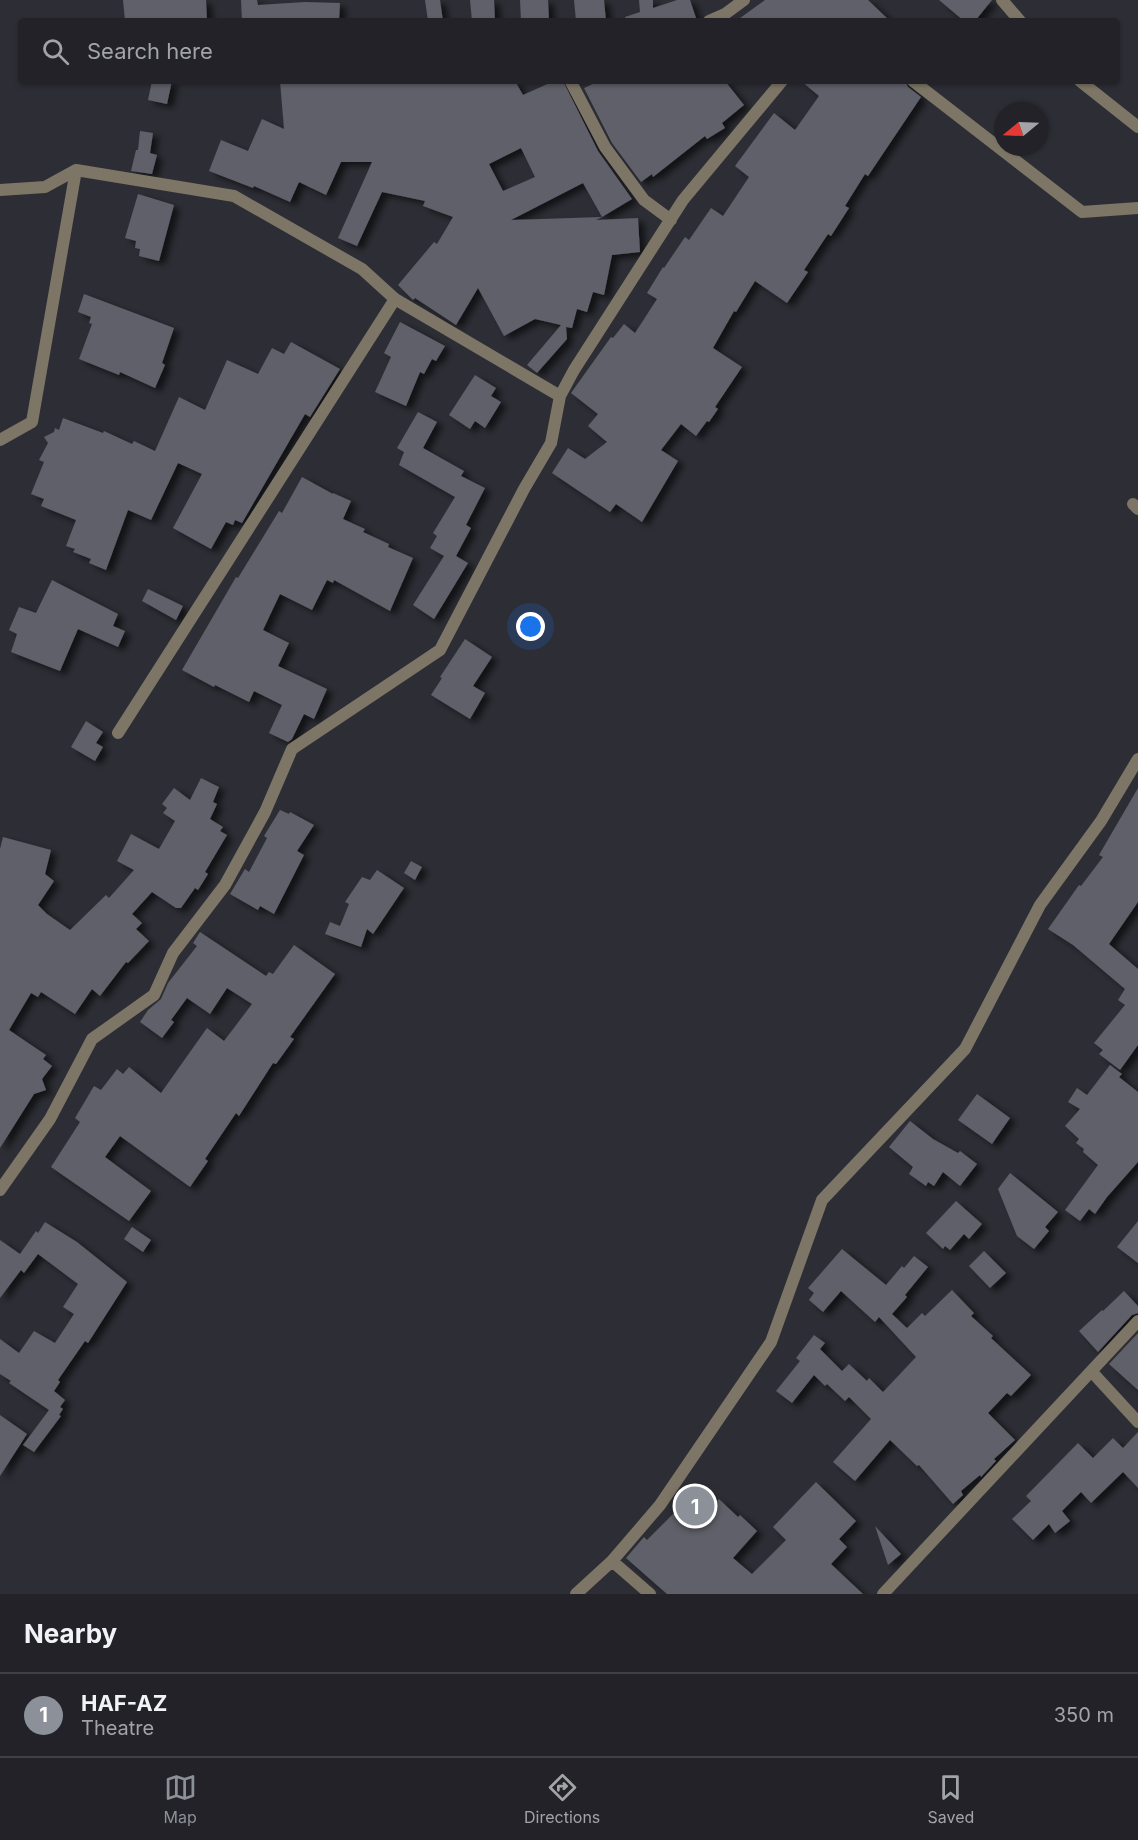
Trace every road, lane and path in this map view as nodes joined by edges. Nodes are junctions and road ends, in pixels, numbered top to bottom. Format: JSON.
{"nodes":[{"id":1,"x":744,"y":0,"type":"edge"},
{"id":2,"x":1002,"y":0,"type":"edge"},
{"id":3,"x":715,"y":18,"type":"edge"},
{"id":4,"x":1017,"y":18,"type":"edge"},
{"id":5,"x":572,"y":84,"type":"edge"},
{"id":6,"x":779,"y":84,"type":"edge"},
{"id":7,"x":917,"y":84,"type":"edge"},
{"id":8,"x":1084,"y":84,"type":"edge"},
{"id":9,"x":1138,"y":127,"type":"edge"},
{"id":10,"x":76,"y":170,"type":"junction"},
{"id":11,"x":0,"y":190,"type":"edge"},
{"id":12,"x":1138,"y":208,"type":"edge"},
{"id":13,"x":671,"y":219,"type":"junction"},
{"id":14,"x":395,"y":299,"type":"junction"},
{"id":15,"x":560,"y":396,"type":"junction"},
{"id":16,"x":0,"y":440,"type":"edge"},
{"id":17,"x":118,"y":733,"type":"dead end"},
{"id":18,"x":1138,"y":759,"type":"edge"},
{"id":19,"x":0,"y":1190,"type":"edge"},
{"id":20,"x":1138,"y":1322,"type":"edge"},
{"id":21,"x":1092,"y":1372,"type":"junction"},
{"id":22,"x":1138,"y":1422,"type":"edge"},
{"id":23,"x":612,"y":1560,"type":"junction"},
{"id":24,"x":576,"y":1594,"type":"edge"},
{"id":25,"x":650,"y":1594,"type":"edge"},
{"id":26,"x":883,"y":1594,"type":"edge"}],
"edges":[{"from":1,"to":3,"type":"street"},
{"from":2,"to":4,"type":"street"},
{"from":5,"to":13,"type":"street"},
{"from":6,"to":13,"type":"street"},
{"from":7,"to":12,"type":"street"},
{"from":8,"to":9,"type":"street"},
{"from":10,"to":11,"type":"street"},
{"from":10,"to":14,"type":"street"},
{"from":10,"to":16,"type":"street"},
{"from":13,"to":15,"type":"street"},
{"from":14,"to":15,"type":"street"},
{"from":14,"to":17,"type":"street"},
{"from":15,"to":19,"type":"street"},
{"from":18,"to":23,"type":"street"},
{"from":20,"to":21,"type":"street"},
{"from":21,"to":22,"type":"street"},
{"from":21,"to":26,"type":"street"},
{"from":23,"to":24,"type":"street"},
{"from":23,"to":25,"type":"street"}]}
